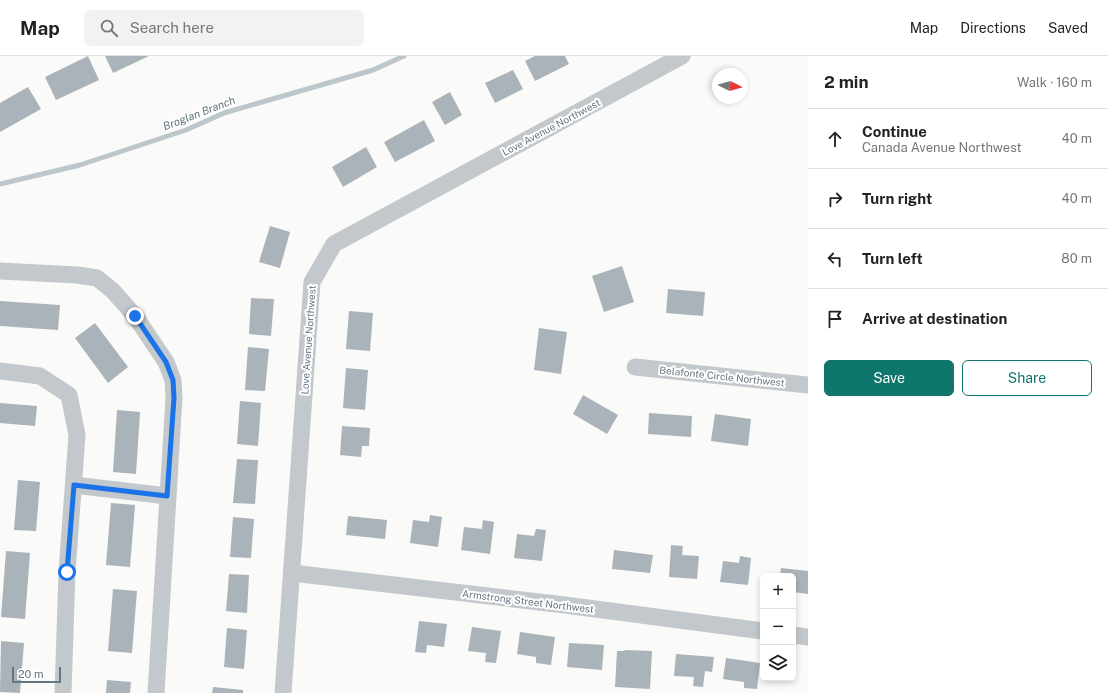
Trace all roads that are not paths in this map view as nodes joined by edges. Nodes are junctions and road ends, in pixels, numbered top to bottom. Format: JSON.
{"nodes":[{"id":1,"x":682,"y":56,"type":"edge"},
{"id":2,"x":0,"y":271,"type":"edge"},
{"id":3,"x":635,"y":367,"type":"dead end"},
{"id":4,"x":0,"y":371,"type":"edge"},
{"id":5,"x":808,"y":385,"type":"edge"},
{"id":6,"x":74,"y":485,"type":"junction"},
{"id":7,"x":167,"y":496,"type":"junction"},
{"id":8,"x":292,"y":573,"type":"junction"},
{"id":9,"x":760,"y":631,"type":"edge"},
{"id":10,"x":796,"y":635,"type":"edge"},
{"id":11,"x":808,"y":637,"type":"edge"},
{"id":12,"x":62,"y":693,"type":"edge"},
{"id":13,"x":156,"y":693,"type":"edge"},
{"id":14,"x":283,"y":693,"type":"edge"}],
"edges":[{"from":1,"to":8,"type":"street","name":"Love Avenue Northwest"},
{"from":2,"to":7,"type":"street"},
{"from":3,"to":5,"type":"street","name":"Belafonte Circle Northwest"},
{"from":4,"to":6,"type":"street"},
{"from":6,"to":7,"type":"street"},
{"from":6,"to":12,"type":"street"},
{"from":7,"to":13,"type":"street"},
{"from":8,"to":9,"type":"street","name":"Armstrong Street Northwest"},
{"from":8,"to":14,"type":"street","name":"Love Avenue Northwest"},
{"from":10,"to":11,"type":"street"}]}
